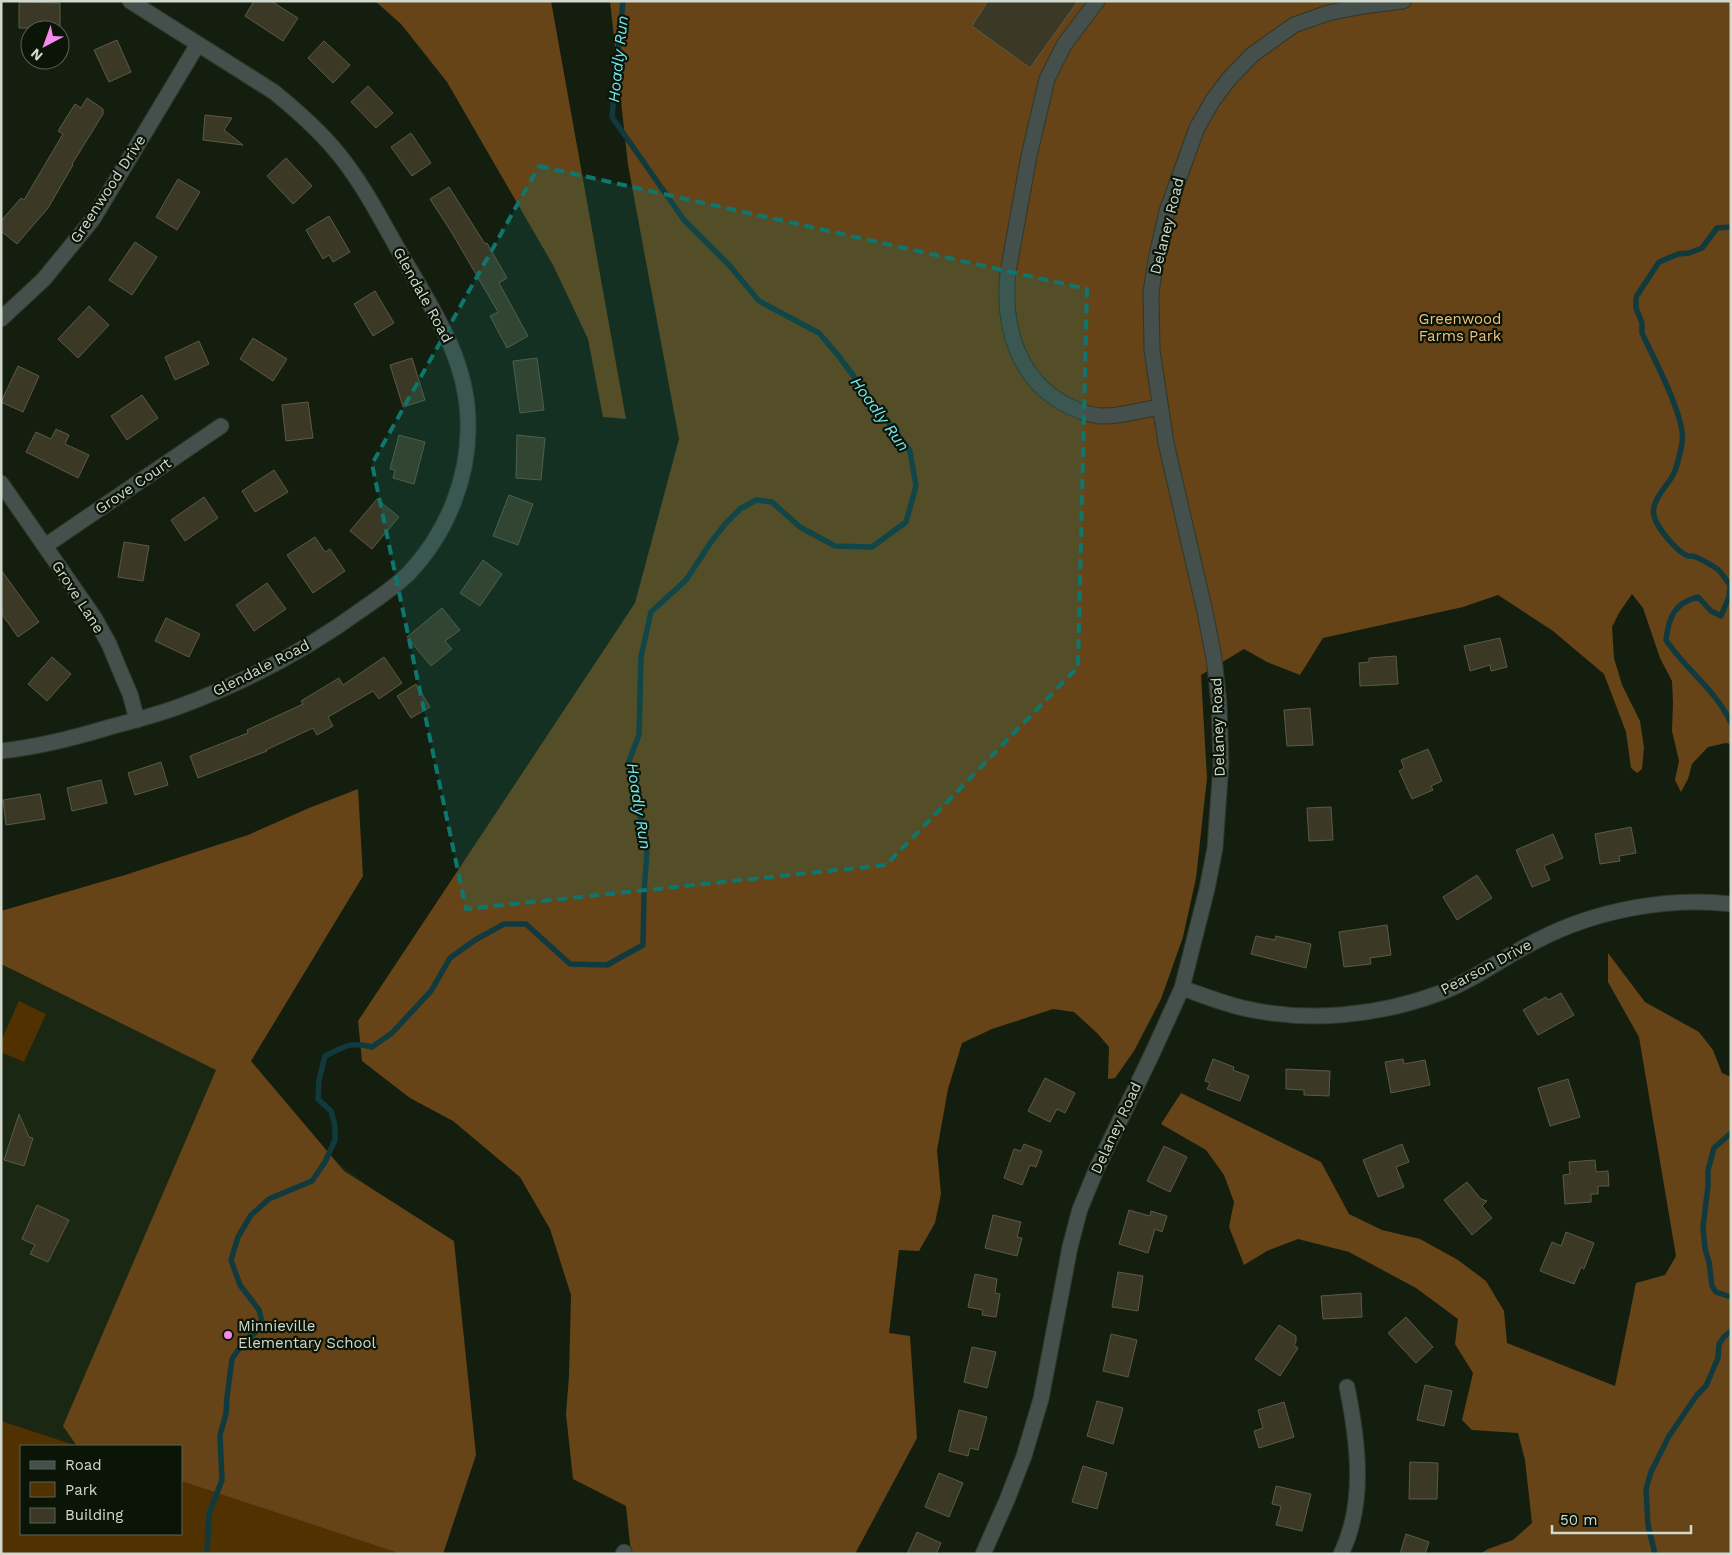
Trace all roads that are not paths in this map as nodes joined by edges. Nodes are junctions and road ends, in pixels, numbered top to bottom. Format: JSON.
{"nodes":[{"id":1,"x":130,"y":1,"type":"edge"},
{"id":2,"x":1097,"y":1,"type":"edge"},
{"id":3,"x":1403,"y":1,"type":"edge"},
{"id":4,"x":198,"y":44,"type":"junction"},
{"id":5,"x":1,"y":319,"type":"edge"},
{"id":6,"x":1160,"y":407,"type":"junction"},
{"id":7,"x":221,"y":426,"type":"dead end"},
{"id":8,"x":1,"y":483,"type":"edge"},
{"id":9,"x":45,"y":546,"type":"junction"},
{"id":10,"x":137,"y":720,"type":"junction"},
{"id":11,"x":1,"y":751,"type":"edge"},
{"id":12,"x":1731,"y":904,"type":"edge"},
{"id":13,"x":1182,"y":988,"type":"junction"},
{"id":14,"x":1347,"y":1387,"type":"dead end"},
{"id":15,"x":983,"y":1554,"type":"edge"},
{"id":16,"x":1340,"y":1554,"type":"edge"}],
"edges":[{"from":1,"to":4,"type":"street","name":"Glendale Road"},
{"from":2,"to":6,"type":"street"},
{"from":3,"to":6,"type":"street","name":"Delaney Road"},
{"from":4,"to":5,"type":"street","name":"Greenwood Drive"},
{"from":4,"to":10,"type":"street","name":"Glendale Road"},
{"from":6,"to":13,"type":"street","name":"Delaney Road"},
{"from":7,"to":9,"type":"street","name":"Grove Court"},
{"from":8,"to":9,"type":"street","name":"Grove Lane"},
{"from":9,"to":10,"type":"street","name":"Grove Lane"},
{"from":10,"to":11,"type":"street","name":"Glendale Road"},
{"from":12,"to":13,"type":"street","name":"Pearson Drive"},
{"from":13,"to":15,"type":"street","name":"Delaney Road"},
{"from":14,"to":16,"type":"street"}]}
